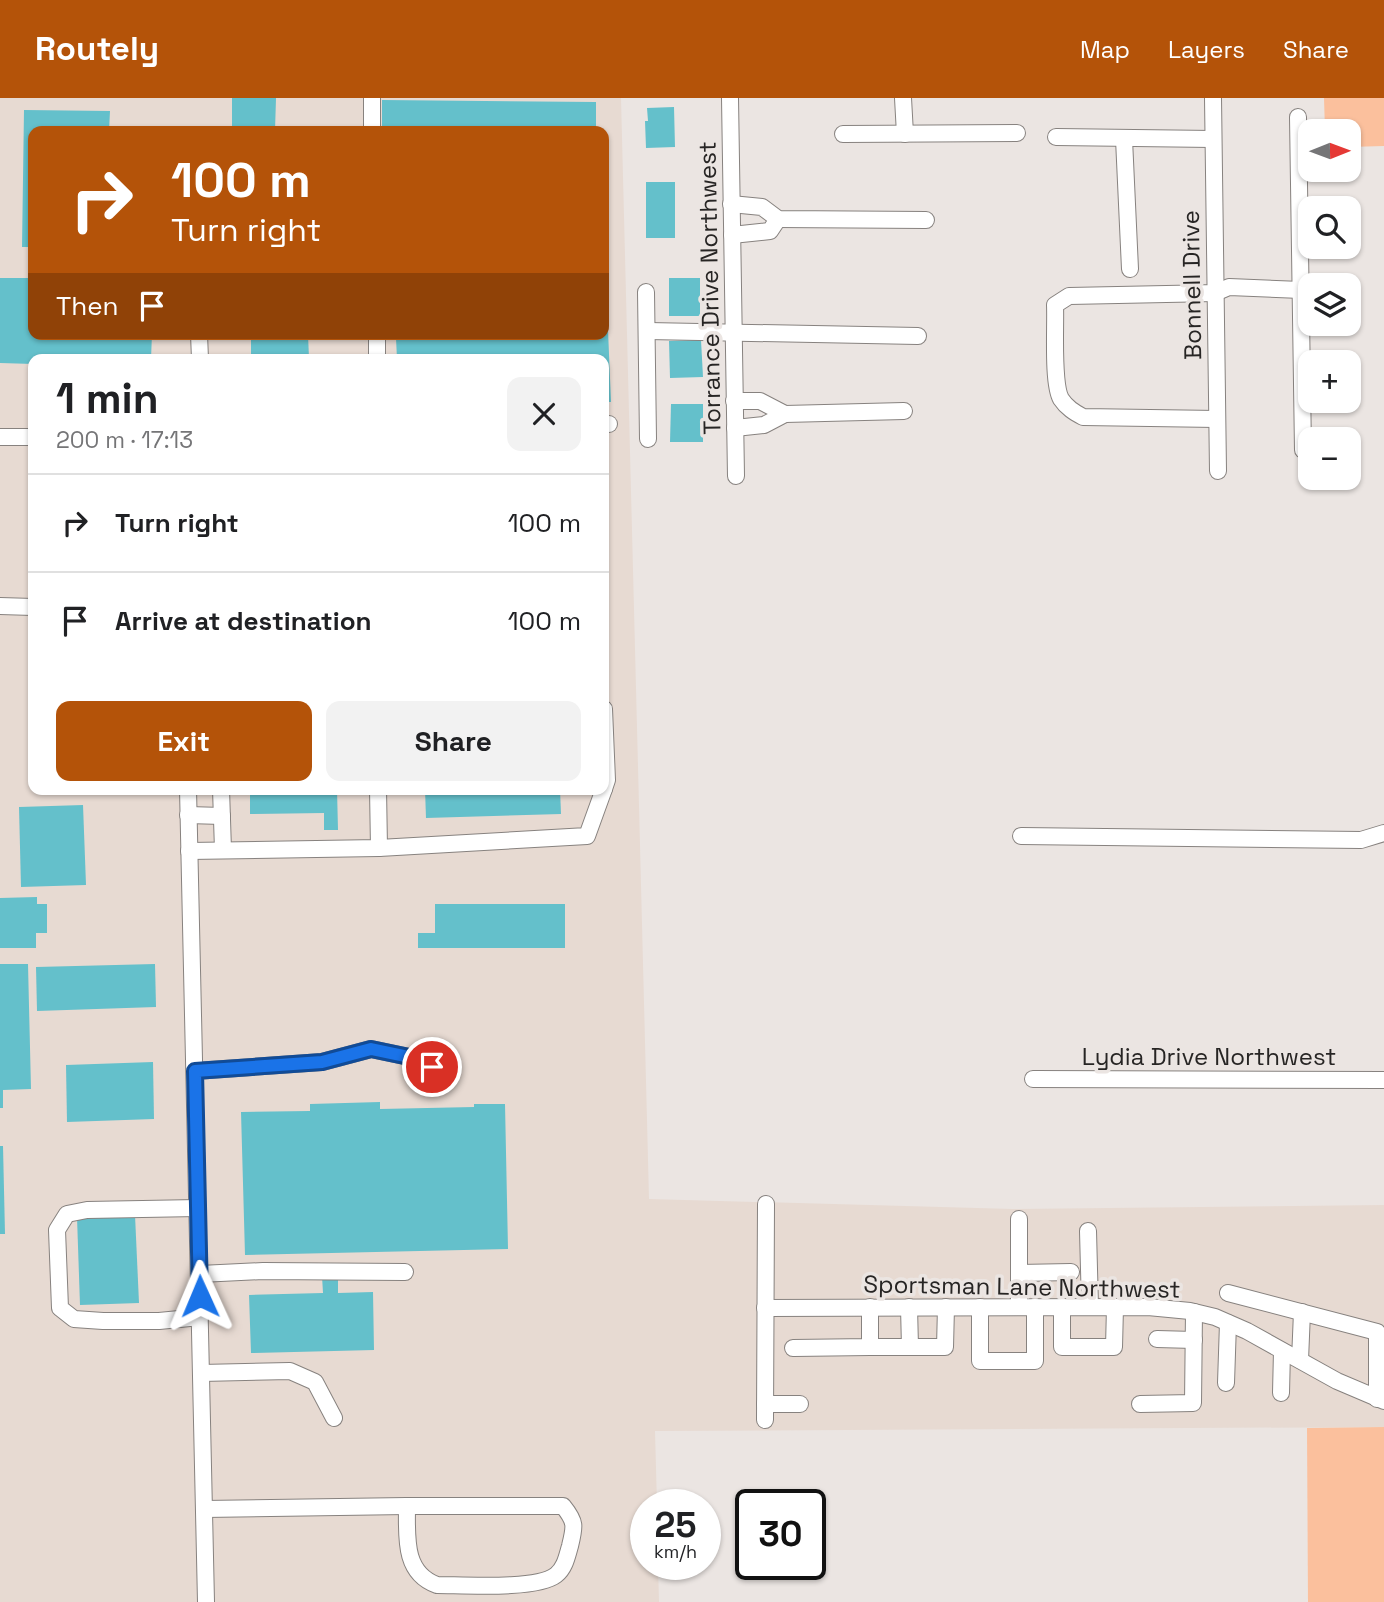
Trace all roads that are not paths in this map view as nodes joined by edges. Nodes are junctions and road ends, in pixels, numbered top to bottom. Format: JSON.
{"nodes":[{"id":1,"x":372,"y":98,"type":"edge"},
{"id":2,"x":730,"y":98,"type":"edge"},
{"id":3,"x":903,"y":98,"type":"edge"},
{"id":4,"x":1213,"y":98,"type":"edge"},
{"id":5,"x":1298,"y":117,"type":"dead end"},
{"id":6,"x":372,"y":126,"type":"edge"},
{"id":7,"x":1017,"y":133,"type":"dead end"},
{"id":8,"x":843,"y":134,"type":"dead end"},
{"id":9,"x":905,"y":134,"type":"junction"},
{"id":10,"x":1056,"y":137,"type":"dead end"},
{"id":11,"x":1124,"y":139,"type":"junction"},
{"id":12,"x":1213,"y":139,"type":"junction"},
{"id":13,"x":731,"y":204,"type":"junction"},
{"id":14,"x":778,"y":219,"type":"junction"},
{"id":15,"x":926,"y":220,"type":"dead end"},
{"id":16,"x":732,"y":235,"type":"junction"},
{"id":17,"x":1130,"y":269,"type":"dead end"},
{"id":18,"x":1301,"y":273,"type":"edge"},
{"id":19,"x":1298,"y":290,"type":"edge"},
{"id":20,"x":646,"y":292,"type":"dead end"},
{"id":21,"x":1215,"y":293,"type":"junction"},
{"id":22,"x":648,"y":331,"type":"junction"},
{"id":23,"x":733,"y":334,"type":"junction"},
{"id":24,"x":918,"y":336,"type":"dead end"},
{"id":25,"x":1302,"y":336,"type":"edge"},
{"id":26,"x":734,"y":401,"type":"junction"},
{"id":27,"x":904,"y":411,"type":"dead end"},
{"id":28,"x":785,"y":414,"type":"junction"},
{"id":29,"x":1217,"y":419,"type":"junction"},
{"id":30,"x":1303,"y":427,"type":"edge"},
{"id":31,"x":735,"y":428,"type":"junction"},
{"id":32,"x":0,"y":438,"type":"edge"},
{"id":33,"x":28,"y":438,"type":"edge"},
{"id":34,"x":648,"y":439,"type":"dead end"},
{"id":35,"x":1218,"y":471,"type":"dead end"},
{"id":36,"x":736,"y":476,"type":"dead end"},
{"id":37,"x":0,"y":606,"type":"edge"},
{"id":38,"x":28,"y":607,"type":"edge"},
{"id":39,"x":188,"y":795,"type":"edge"},
{"id":40,"x":221,"y":795,"type":"edge"},
{"id":41,"x":378,"y":795,"type":"edge"},
{"id":42,"x":602,"y":795,"type":"edge"},
{"id":43,"x":188,"y":815,"type":"junction"},
{"id":44,"x":222,"y":816,"type":"junction"},
{"id":45,"x":1384,"y":833,"type":"edge"},
{"id":46,"x":1021,"y":836,"type":"dead end"},
{"id":47,"x":379,"y":848,"type":"junction"},
{"id":48,"x":223,"y":850,"type":"junction"},
{"id":49,"x":189,"y":851,"type":"junction"},
{"id":50,"x":432,"y":1067,"type":"dead end"},
{"id":51,"x":195,"y":1071,"type":"junction"},
{"id":52,"x":1033,"y":1079,"type":"dead end"},
{"id":53,"x":1384,"y":1080,"type":"edge"},
{"id":54,"x":766,"y":1204,"type":"dead end"},
{"id":55,"x":198,"y":1208,"type":"junction"},
{"id":56,"x":1020,"y":1219,"type":"dead end"},
{"id":57,"x":1088,"y":1231,"type":"dead end"},
{"id":58,"x":405,"y":1272,"type":"dead end"},
{"id":59,"x":1071,"y":1272,"type":"dead end"},
{"id":60,"x":1019,"y":1273,"type":"junction"},
{"id":61,"x":200,"y":1274,"type":"junction"},
{"id":62,"x":1228,"y":1293,"type":"dead end"},
{"id":63,"x":870,"y":1307,"type":"junction"},
{"id":64,"x":909,"y":1307,"type":"junction"},
{"id":65,"x":946,"y":1307,"type":"junction"},
{"id":66,"x":980,"y":1307,"type":"junction"},
{"id":67,"x":1027,"y":1307,"type":"junction"},
{"id":68,"x":1062,"y":1307,"type":"junction"},
{"id":69,"x":1090,"y":1307,"type":"junction"},
{"id":70,"x":1115,"y":1307,"type":"junction"},
{"id":71,"x":765,"y":1308,"type":"junction"},
{"id":72,"x":1194,"y":1312,"type":"junction"},
{"id":73,"x":1302,"y":1312,"type":"junction"},
{"id":74,"x":200,"y":1317,"type":"junction"},
{"id":75,"x":1228,"y":1323,"type":"junction"},
{"id":76,"x":1157,"y":1339,"type":"dead end"},
{"id":77,"x":1194,"y":1340,"type":"junction"},
{"id":78,"x":870,"y":1347,"type":"junction"},
{"id":79,"x":910,"y":1347,"type":"junction"},
{"id":80,"x":793,"y":1348,"type":"dead end"},
{"id":81,"x":1282,"y":1351,"type":"junction"},
{"id":82,"x":1300,"y":1360,"type":"junction"},
{"id":83,"x":201,"y":1373,"type":"junction"},
{"id":84,"x":1226,"y":1382,"type":"dead end"},
{"id":85,"x":1281,"y":1393,"type":"dead end"},
{"id":86,"x":1381,"y":1400,"type":"edge"},
{"id":87,"x":800,"y":1404,"type":"dead end"},
{"id":88,"x":1140,"y":1404,"type":"dead end"},
{"id":89,"x":334,"y":1418,"type":"dead end"},
{"id":90,"x":407,"y":1506,"type":"junction"},
{"id":91,"x":204,"y":1509,"type":"junction"},
{"id":92,"x":206,"y":1602,"type":"edge"}],
"edges":[{"from":1,"to":6,"type":"street"},
{"from":2,"to":13,"type":"street","name":"Torrance Drive Northwest"},
{"from":3,"to":9,"type":"street"},
{"from":4,"to":12,"type":"street","name":"Bonnell Drive"},
{"from":5,"to":18,"type":"street"},
{"from":7,"to":9,"type":"street"},
{"from":8,"to":9,"type":"street"},
{"from":10,"to":11,"type":"street"},
{"from":11,"to":12,"type":"street"},
{"from":11,"to":17,"type":"street"},
{"from":12,"to":21,"type":"street","name":"Bonnell Drive"},
{"from":13,"to":14,"type":"street"},
{"from":13,"to":16,"type":"street","name":"Torrance Drive Northwest"},
{"from":14,"to":15,"type":"street"},
{"from":14,"to":16,"type":"street"},
{"from":16,"to":23,"type":"street","name":"Torrance Drive Northwest"},
{"from":19,"to":21,"type":"street"},
{"from":20,"to":22,"type":"street"},
{"from":21,"to":29,"type":"street","name":"Bonnell Drive"},
{"from":21,"to":29,"type":"street"},
{"from":22,"to":23,"type":"street"},
{"from":22,"to":34,"type":"street"},
{"from":23,"to":24,"type":"street"},
{"from":23,"to":26,"type":"street","name":"Torrance Drive Northwest"},
{"from":25,"to":30,"type":"street"},
{"from":26,"to":28,"type":"street"},
{"from":26,"to":31,"type":"street","name":"Torrance Drive Northwest"},
{"from":27,"to":28,"type":"street"},
{"from":28,"to":31,"type":"street"},
{"from":29,"to":35,"type":"street","name":"Bonnell Drive"},
{"from":31,"to":36,"type":"street","name":"Torrance Drive Northwest"},
{"from":32,"to":33,"type":"street"},
{"from":37,"to":38,"type":"street"},
{"from":39,"to":43,"type":"street"},
{"from":40,"to":44,"type":"street"},
{"from":41,"to":47,"type":"street"},
{"from":42,"to":47,"type":"street"},
{"from":43,"to":44,"type":"street"},
{"from":43,"to":49,"type":"street"},
{"from":44,"to":48,"type":"street"},
{"from":45,"to":46,"type":"street"},
{"from":47,"to":48,"type":"street"},
{"from":48,"to":49,"type":"street"},
{"from":49,"to":51,"type":"street"},
{"from":50,"to":51,"type":"street"},
{"from":51,"to":55,"type":"street"},
{"from":52,"to":53,"type":"street","name":"Lydia Drive Northwest"},
{"from":54,"to":71,"type":"street"},
{"from":55,"to":61,"type":"street"},
{"from":55,"to":74,"type":"street"},
{"from":56,"to":60,"type":"street"},
{"from":57,"to":69,"type":"street"},
{"from":58,"to":61,"type":"street"},
{"from":59,"to":60,"type":"street"},
{"from":60,"to":67,"type":"street"},
{"from":61,"to":74,"type":"street"},
{"from":62,"to":73,"type":"street"},
{"from":63,"to":64,"type":"street","name":"Sportsman Lane Northwest"},
{"from":63,"to":71,"type":"street","name":"Sportsman Lane Northwest"},
{"from":63,"to":78,"type":"street"},
{"from":64,"to":65,"type":"street","name":"Sportsman Lane Northwest"},
{"from":64,"to":79,"type":"street"},
{"from":65,"to":66,"type":"street","name":"Sportsman Lane Northwest"},
{"from":65,"to":79,"type":"street"},
{"from":66,"to":67,"type":"street","name":"Sportsman Lane Northwest"},
{"from":66,"to":67,"type":"street"},
{"from":67,"to":68,"type":"street","name":"Sportsman Lane Northwest"},
{"from":68,"to":69,"type":"street","name":"Sportsman Lane Northwest"},
{"from":68,"to":70,"type":"street"},
{"from":69,"to":70,"type":"street","name":"Sportsman Lane Northwest"},
{"from":70,"to":72,"type":"street","name":"Sportsman Lane Northwest"},
{"from":71,"to":87,"type":"street"},
{"from":72,"to":75,"type":"street","name":"Sportsman Lane Northwest"},
{"from":72,"to":77,"type":"street"},
{"from":73,"to":82,"type":"street"},
{"from":73,"to":86,"type":"street"},
{"from":74,"to":83,"type":"street"},
{"from":75,"to":81,"type":"street","name":"Sportsman Lane Northwest"},
{"from":75,"to":84,"type":"street"},
{"from":76,"to":77,"type":"street"},
{"from":77,"to":88,"type":"street"},
{"from":78,"to":79,"type":"street"},
{"from":78,"to":80,"type":"street"},
{"from":81,"to":82,"type":"street","name":"Sportsman Lane Northwest"},
{"from":81,"to":85,"type":"street"},
{"from":82,"to":86,"type":"street","name":"Sportsman Lane Northwest"},
{"from":83,"to":89,"type":"street"},
{"from":83,"to":91,"type":"street"},
{"from":90,"to":90,"type":"street"},
{"from":90,"to":91,"type":"street"},
{"from":91,"to":92,"type":"street"}]}
